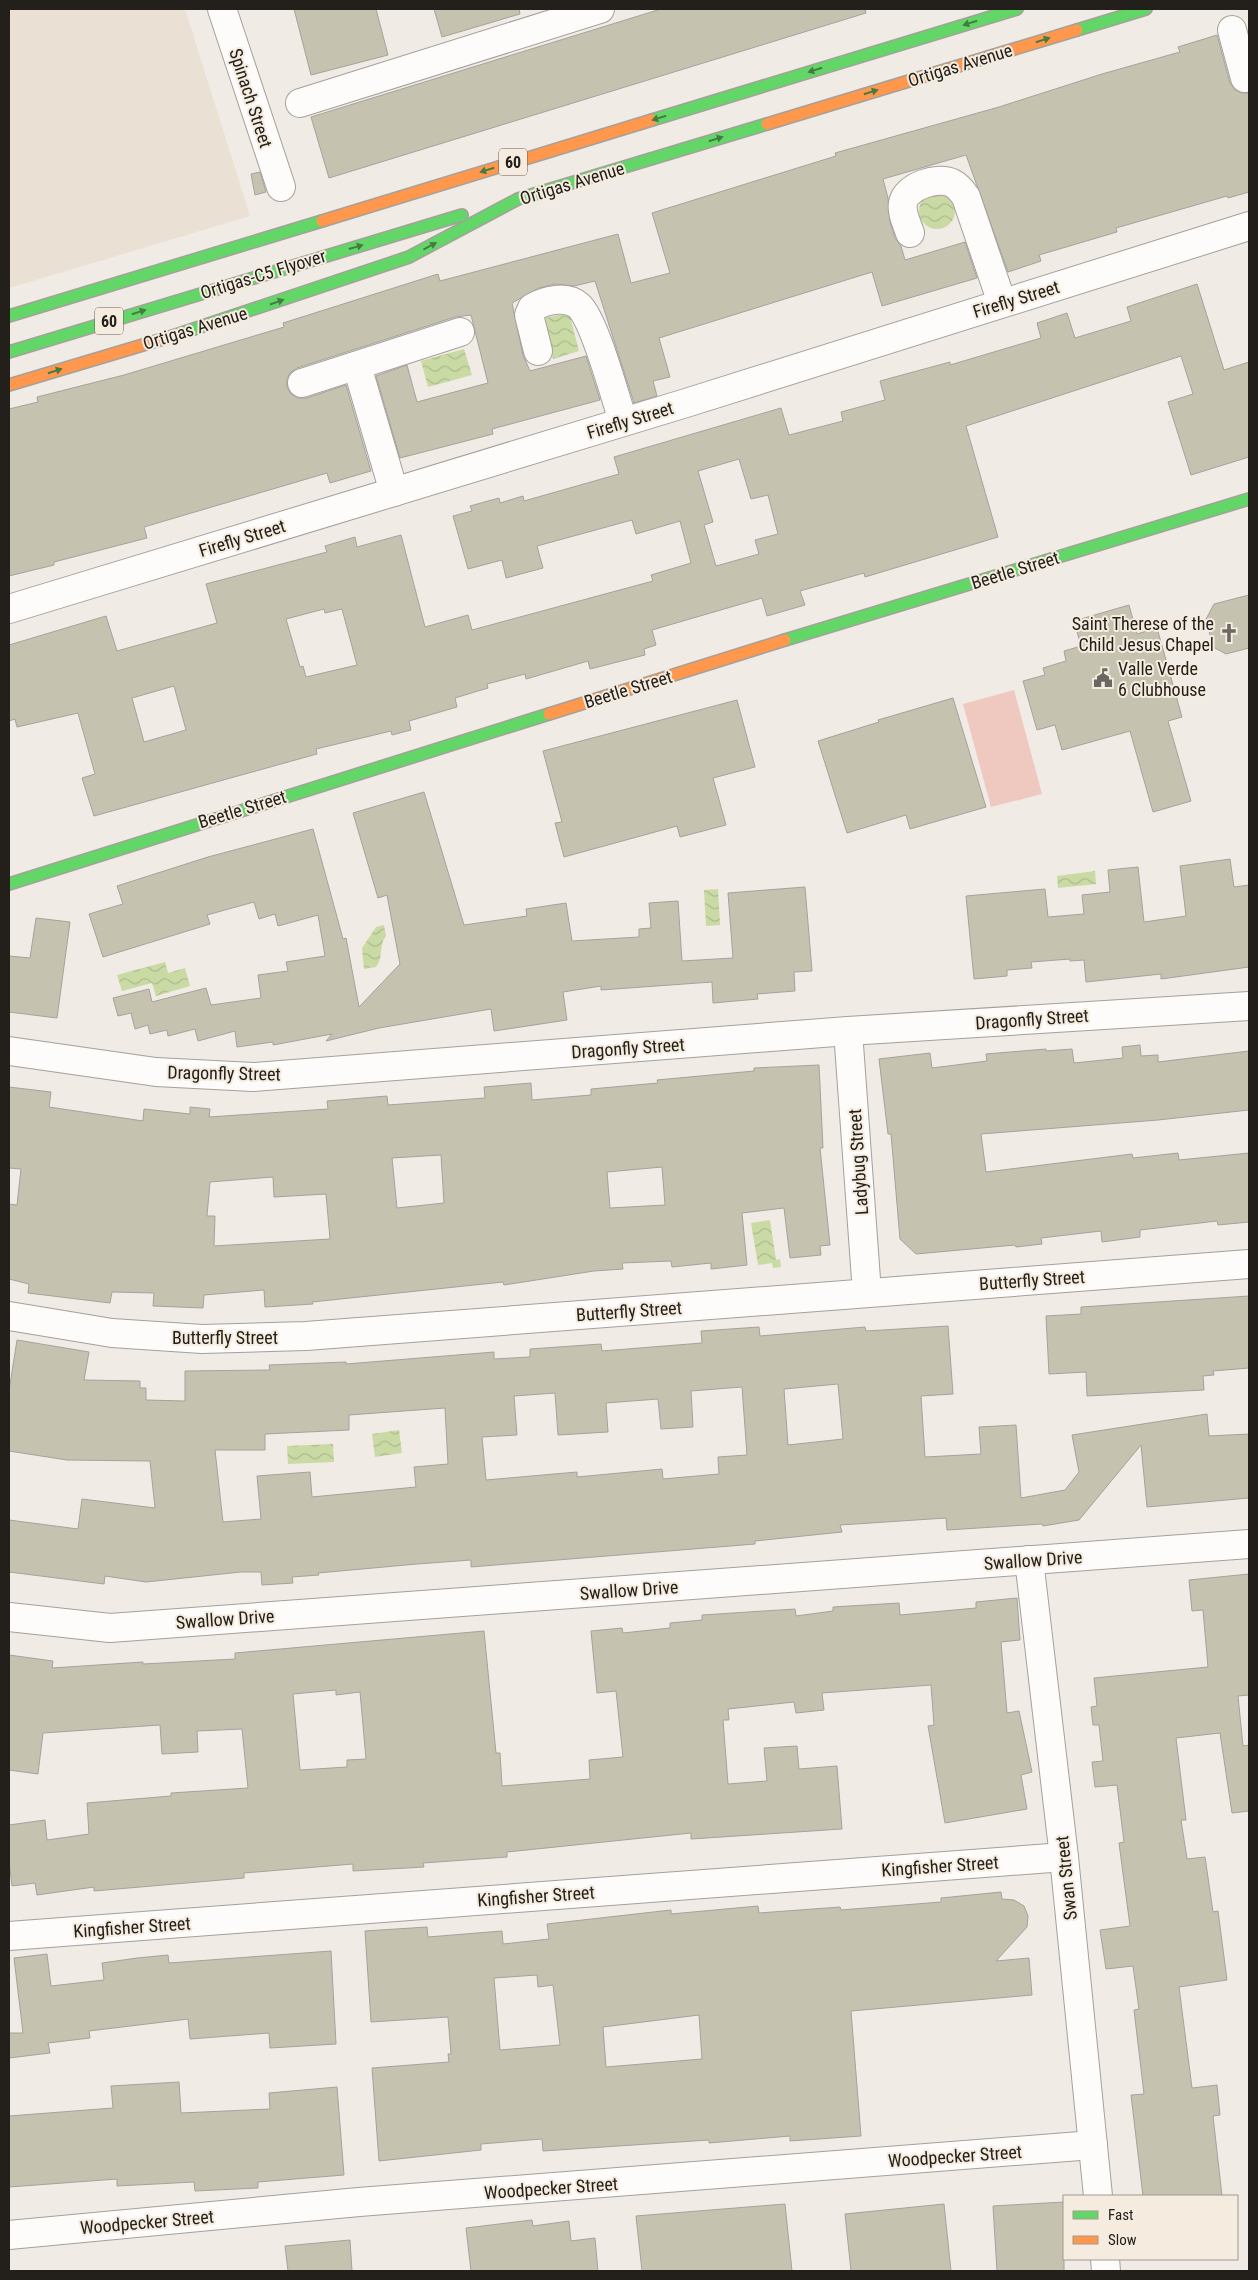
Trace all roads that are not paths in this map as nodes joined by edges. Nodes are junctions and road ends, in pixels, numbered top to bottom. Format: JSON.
{"nodes":[{"id":1,"x":222,"y":9,"type":"edge"},
{"id":2,"x":600,"y":9,"type":"edge"},
{"id":3,"x":1017,"y":9,"type":"edge"},
{"id":4,"x":1146,"y":9,"type":"edge"},
{"id":5,"x":1232,"y":30,"type":"dead end"},
{"id":6,"x":1249,"y":76,"type":"edge"},
{"id":7,"x":300,"y":103,"type":"dead end"},
{"id":8,"x":281,"y":186,"type":"dead end"},
{"id":9,"x":518,"y":199,"type":"junction"},
{"id":10,"x":1249,"y":226,"type":"edge"},
{"id":11,"x":910,"y":233,"type":"dead end"},
{"id":12,"x":1002,"y":303,"type":"junction"},
{"id":13,"x":12,"y":313,"type":"edge"},
{"id":14,"x":460,"y":332,"type":"dead end"},
{"id":15,"x":538,"y":351,"type":"dead end"},
{"id":16,"x":9,"y":352,"type":"edge"},
{"id":17,"x":357,"y":366,"type":"junction"},
{"id":18,"x":302,"y":383,"type":"dead end"},
{"id":19,"x":9,"y":385,"type":"edge"},
{"id":20,"x":623,"y":422,"type":"junction"},
{"id":21,"x":394,"y":492,"type":"junction"},
{"id":22,"x":1249,"y":499,"type":"edge"},
{"id":23,"x":9,"y":609,"type":"edge"},
{"id":24,"x":9,"y":884,"type":"edge"},
{"id":25,"x":1249,"y":1006,"type":"edge"},
{"id":26,"x":848,"y":1031,"type":"junction"},
{"id":27,"x":9,"y":1051,"type":"edge"},
{"id":28,"x":1249,"y":1264,"type":"edge"},
{"id":29,"x":867,"y":1293,"type":"junction"},
{"id":30,"x":9,"y":1316,"type":"edge"},
{"id":31,"x":1249,"y":1544,"type":"edge"},
{"id":32,"x":1029,"y":1560,"type":"junction"},
{"id":33,"x":9,"y":1617,"type":"edge"},
{"id":34,"x":1064,"y":1857,"type":"junction"},
{"id":35,"x":9,"y":1936,"type":"edge"},
{"id":36,"x":1093,"y":2146,"type":"junction"},
{"id":37,"x":1098,"y":2195,"type":"edge"},
{"id":38,"x":9,"y":2235,"type":"edge"}],
"edges":[{"from":1,"to":8,"type":"street","name":"Spinach Street"},
{"from":2,"to":7,"type":"street"},
{"from":3,"to":13,"type":"main road","number":"60","one_way":true},
{"from":9,"to":4,"type":"main road","name":"Ortigas Avenue","number":"60","one_way":true},
{"from":5,"to":6,"type":"street"},
{"from":16,"to":9,"type":"main road","name":"Ortigas-C5 Flyover","number":"60","one_way":true},
{"from":19,"to":9,"type":"main road","name":"Ortigas Avenue","number":"60","one_way":true},
{"from":10,"to":12,"type":"street","name":"Firefly Street"},
{"from":11,"to":12,"type":"street"},
{"from":12,"to":20,"type":"street","name":"Firefly Street"},
{"from":14,"to":17,"type":"street"},
{"from":15,"to":20,"type":"street"},
{"from":17,"to":18,"type":"street"},
{"from":17,"to":21,"type":"street"},
{"from":20,"to":21,"type":"street","name":"Firefly Street"},
{"from":21,"to":23,"type":"street","name":"Firefly Street"},
{"from":22,"to":24,"type":"main road","name":"Beetle Street"},
{"from":25,"to":26,"type":"street","name":"Dragonfly Street"},
{"from":26,"to":27,"type":"street","name":"Dragonfly Street"},
{"from":26,"to":29,"type":"street","name":"Ladybug Street"},
{"from":28,"to":29,"type":"street","name":"Butterfly Street"},
{"from":29,"to":30,"type":"street","name":"Butterfly Street"},
{"from":31,"to":32,"type":"street","name":"Swallow Drive"},
{"from":32,"to":33,"type":"street","name":"Swallow Drive"},
{"from":32,"to":34,"type":"street","name":"Swan Street"},
{"from":34,"to":35,"type":"street","name":"Kingfisher Street"},
{"from":34,"to":36,"type":"street","name":"Swan Street"},
{"from":36,"to":37,"type":"street","name":"Swan Street"},
{"from":36,"to":38,"type":"street","name":"Woodpecker Street"}]}
